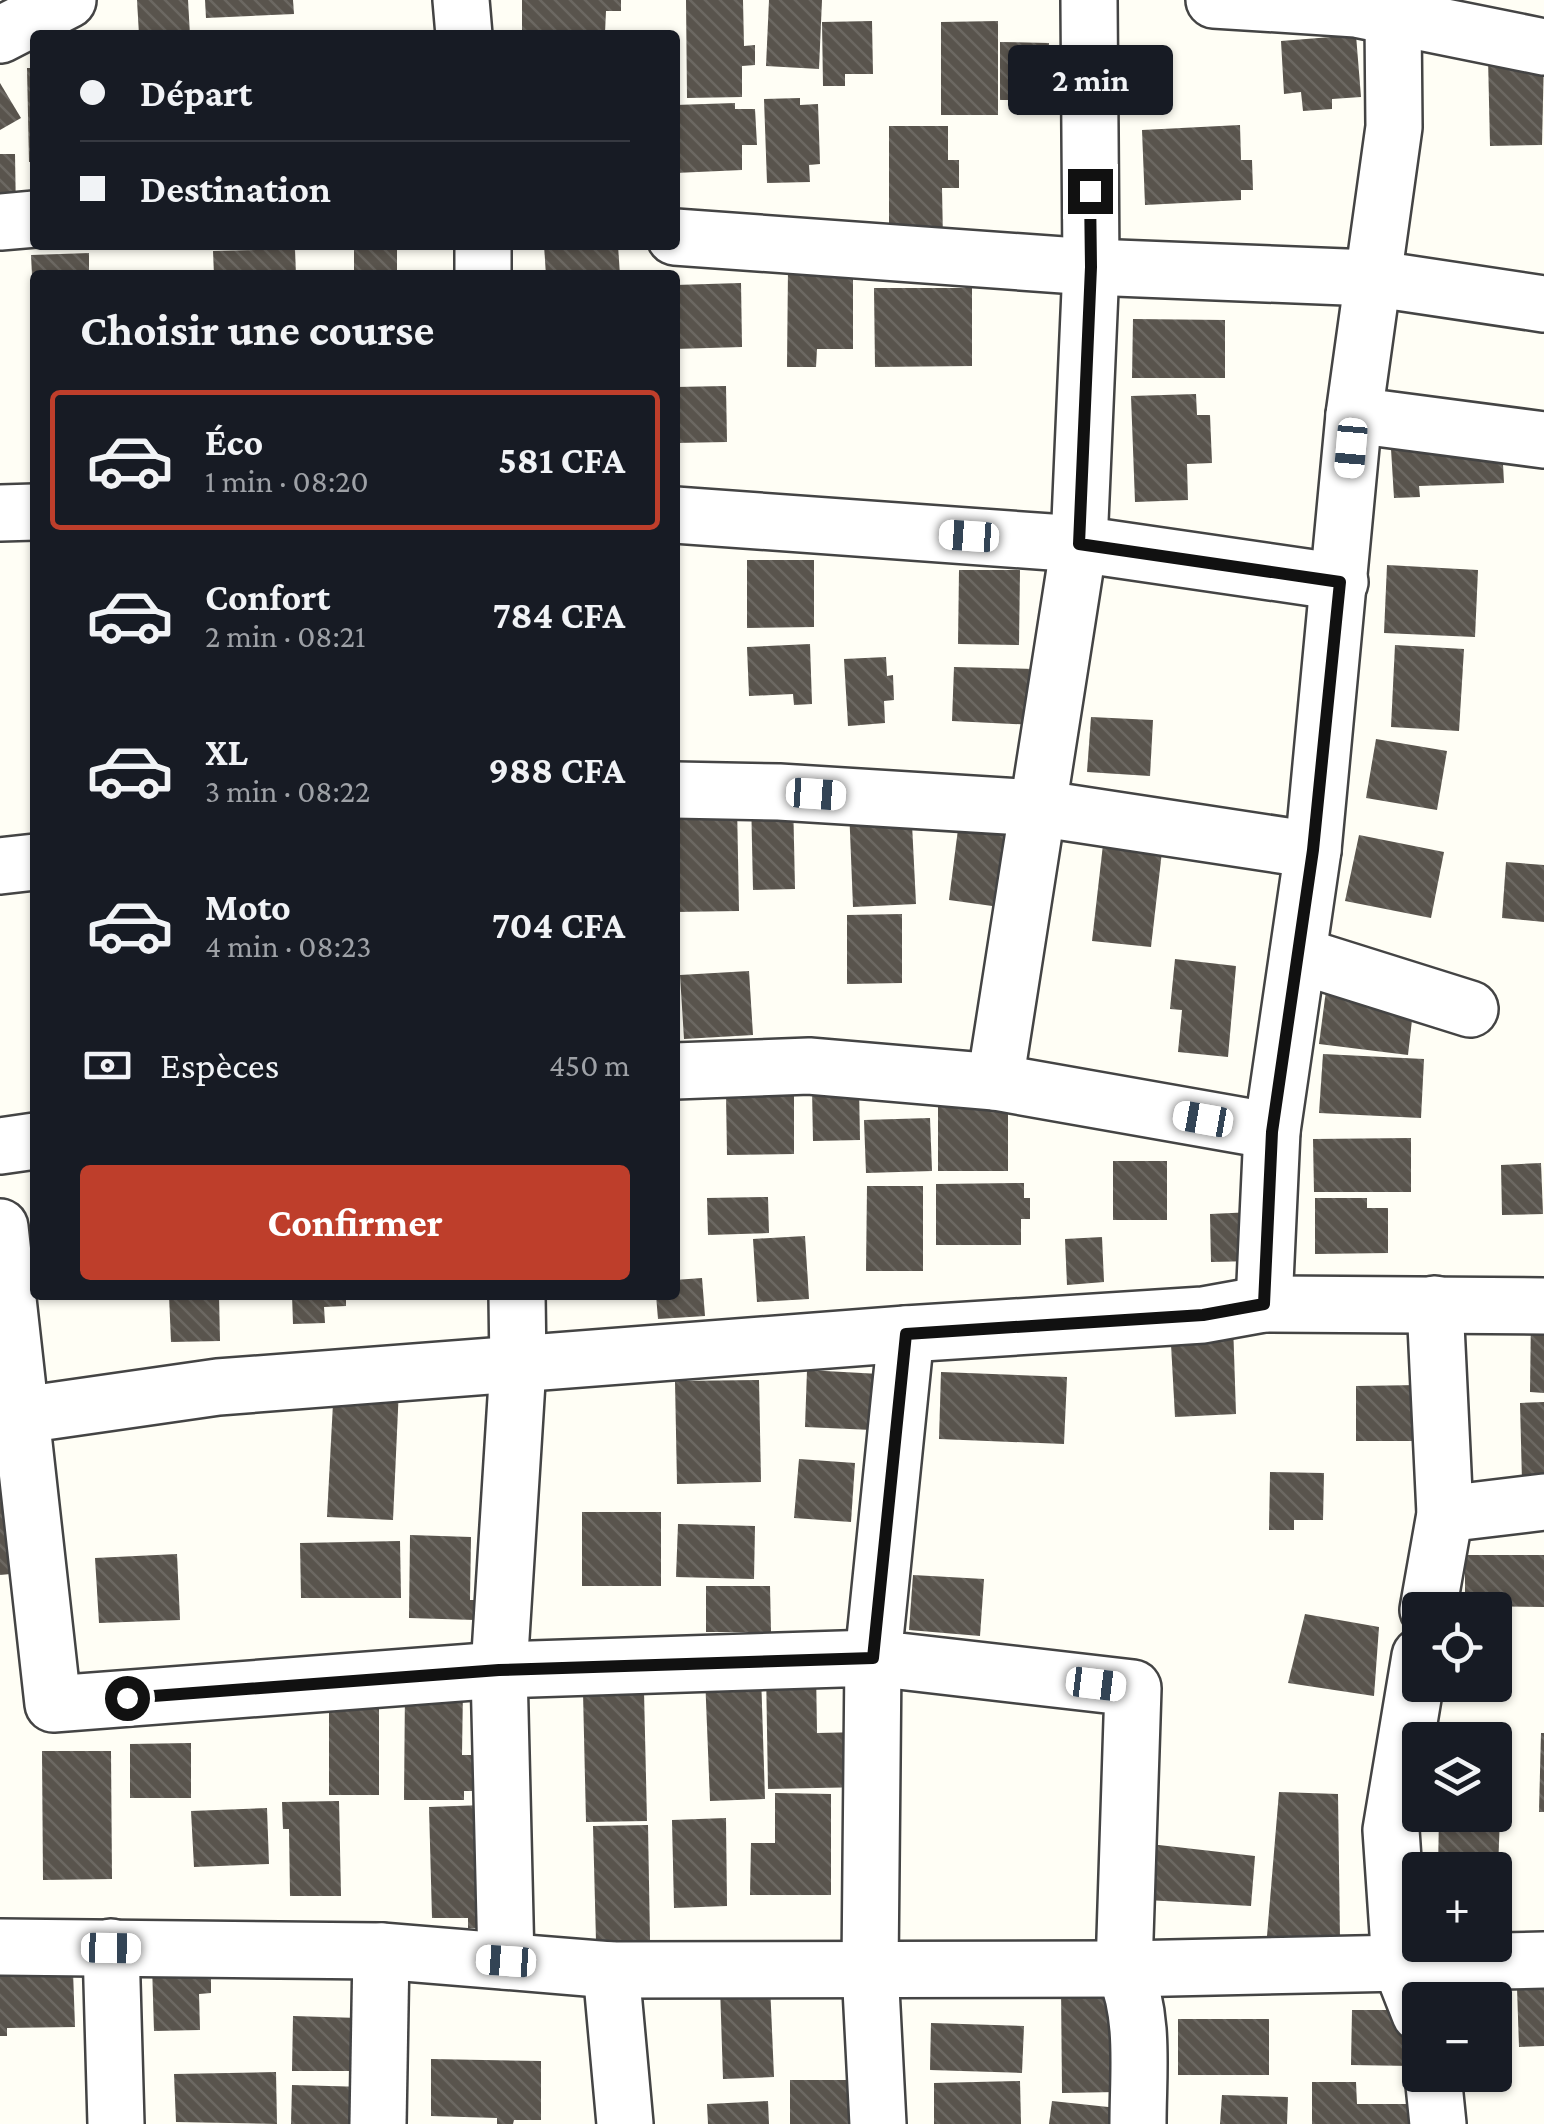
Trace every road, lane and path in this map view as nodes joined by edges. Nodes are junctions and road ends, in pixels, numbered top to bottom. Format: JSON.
{"nodes":[{"id":1,"x":68,"y":0,"type":"edge"},
{"id":2,"x":461,"y":0,"type":"edge"},
{"id":3,"x":1089,"y":0,"type":"edge"},
{"id":4,"x":1214,"y":0,"type":"edge"},
{"id":5,"x":1369,"y":9,"type":"edge"},
{"id":6,"x":464,"y":30,"type":"edge"},
{"id":7,"x":0,"y":35,"type":"edge"},
{"id":8,"x":1544,"y":46,"type":"edge"},
{"id":9,"x":30,"y":219,"type":"edge"},
{"id":10,"x":0,"y":222,"type":"edge"},
{"id":11,"x":680,"y":237,"type":"edge"},
{"id":12,"x":1091,"y":267,"type":"junction"},
{"id":13,"x":1371,"y":278,"type":"junction"},
{"id":14,"x":1544,"y":304,"type":"edge"},
{"id":15,"x":1354,"y":415,"type":"junction"},
{"id":16,"x":1544,"y":440,"type":"edge"},
{"id":17,"x":30,"y":512,"type":"edge"},
{"id":18,"x":0,"y":513,"type":"edge"},
{"id":19,"x":680,"y":515,"type":"edge"},
{"id":20,"x":1079,"y":544,"type":"junction"},
{"id":21,"x":1340,"y":582,"type":"junction"},
{"id":22,"x":680,"y":790,"type":"edge"},
{"id":23,"x":1038,"y":808,"type":"junction"},
{"id":24,"x":1313,"y":850,"type":"junction"},
{"id":25,"x":30,"y":863,"type":"edge"},
{"id":26,"x":0,"y":866,"type":"edge"},
{"id":27,"x":1298,"y":955,"type":"junction"},
{"id":28,"x":1470,"y":1009,"type":"dead end"},
{"id":29,"x":680,"y":1071,"type":"edge"},
{"id":30,"x":995,"y":1082,"type":"junction"},
{"id":31,"x":1272,"y":1132,"type":"junction"},
{"id":32,"x":30,"y":1143,"type":"edge"},
{"id":33,"x":0,"y":1146,"type":"edge"},
{"id":34,"x":0,"y":1227,"type":"edge"},
{"id":35,"x":517,"y":1300,"type":"edge"},
{"id":36,"x":1264,"y":1304,"type":"junction"},
{"id":37,"x":1436,"y":1304,"type":"junction"},
{"id":38,"x":1544,"y":1306,"type":"edge"},
{"id":39,"x":906,"y":1334,"type":"junction"},
{"id":40,"x":518,"y":1366,"type":"junction"},
{"id":41,"x":11,"y":1418,"type":"edge"},
{"id":42,"x":1544,"y":1502,"type":"edge"},
{"id":43,"x":1445,"y":1514,"type":"junction"},
{"id":44,"x":1431,"y":1592,"type":"edge"},
{"id":45,"x":873,"y":1658,"type":"junction"},
{"id":46,"x":499,"y":1670,"type":"junction"},
{"id":47,"x":1413,"y":1702,"type":"edge"},
{"id":48,"x":0,"y":1946,"type":"edge"},
{"id":49,"x":111,"y":1948,"type":"junction"},
{"id":50,"x":381,"y":1952,"type":"junction"},
{"id":51,"x":1544,"y":1960,"type":"edge"},
{"id":52,"x":506,"y":1961,"type":"junction"},
{"id":53,"x":1400,"y":1963,"type":"junction"},
{"id":54,"x":870,"y":1969,"type":"junction"},
{"id":55,"x":1124,"y":1969,"type":"junction"},
{"id":56,"x":612,"y":1970,"type":"junction"},
{"id":57,"x":1407,"y":1982,"type":"edge"},
{"id":58,"x":1435,"y":2092,"type":"edge"},
{"id":59,"x":116,"y":2124,"type":"edge"},
{"id":60,"x":378,"y":2124,"type":"edge"},
{"id":61,"x":625,"y":2124,"type":"edge"},
{"id":62,"x":878,"y":2124,"type":"edge"},
{"id":63,"x":1138,"y":2124,"type":"edge"},
{"id":64,"x":1438,"y":2124,"type":"edge"}],
"edges":[{"from":1,"to":7,"type":"street"},
{"from":2,"to":6,"type":"street"},
{"from":3,"to":12,"type":"street"},
{"from":4,"to":5,"type":"street"},
{"from":5,"to":8,"type":"street"},
{"from":5,"to":13,"type":"street"},
{"from":9,"to":10,"type":"street"},
{"from":11,"to":12,"type":"street"},
{"from":12,"to":13,"type":"street"},
{"from":12,"to":20,"type":"street"},
{"from":13,"to":14,"type":"street"},
{"from":13,"to":15,"type":"street"},
{"from":15,"to":16,"type":"street"},
{"from":15,"to":21,"type":"street"},
{"from":17,"to":18,"type":"street"},
{"from":19,"to":20,"type":"street"},
{"from":20,"to":21,"type":"street"},
{"from":20,"to":23,"type":"street"},
{"from":21,"to":24,"type":"street"},
{"from":22,"to":23,"type":"street"},
{"from":23,"to":24,"type":"street"},
{"from":23,"to":30,"type":"street"},
{"from":24,"to":27,"type":"street"},
{"from":25,"to":26,"type":"street"},
{"from":27,"to":28,"type":"street"},
{"from":27,"to":31,"type":"street"},
{"from":29,"to":30,"type":"street"},
{"from":30,"to":31,"type":"street"},
{"from":31,"to":36,"type":"street"},
{"from":32,"to":33,"type":"street"},
{"from":34,"to":41,"type":"street"},
{"from":35,"to":40,"type":"street"},
{"from":36,"to":37,"type":"street"},
{"from":36,"to":39,"type":"street"},
{"from":37,"to":38,"type":"street"},
{"from":37,"to":43,"type":"street"},
{"from":39,"to":40,"type":"street"},
{"from":39,"to":45,"type":"street"},
{"from":40,"to":41,"type":"street"},
{"from":40,"to":46,"type":"street"},
{"from":41,"to":46,"type":"street"},
{"from":42,"to":43,"type":"street"},
{"from":43,"to":44,"type":"street"},
{"from":45,"to":46,"type":"street"},
{"from":45,"to":54,"type":"street"},
{"from":45,"to":55,"type":"street"},
{"from":46,"to":52,"type":"street"},
{"from":47,"to":53,"type":"street"},
{"from":48,"to":49,"type":"street"},
{"from":49,"to":50,"type":"street"},
{"from":49,"to":59,"type":"street"},
{"from":50,"to":52,"type":"street"},
{"from":50,"to":60,"type":"street"},
{"from":51,"to":53,"type":"street"},
{"from":52,"to":56,"type":"street"},
{"from":53,"to":55,"type":"street"},
{"from":53,"to":57,"type":"street"},
{"from":54,"to":55,"type":"street"},
{"from":54,"to":56,"type":"street"},
{"from":54,"to":62,"type":"street"},
{"from":55,"to":63,"type":"street"},
{"from":56,"to":61,"type":"street"},
{"from":58,"to":64,"type":"street"}]}
